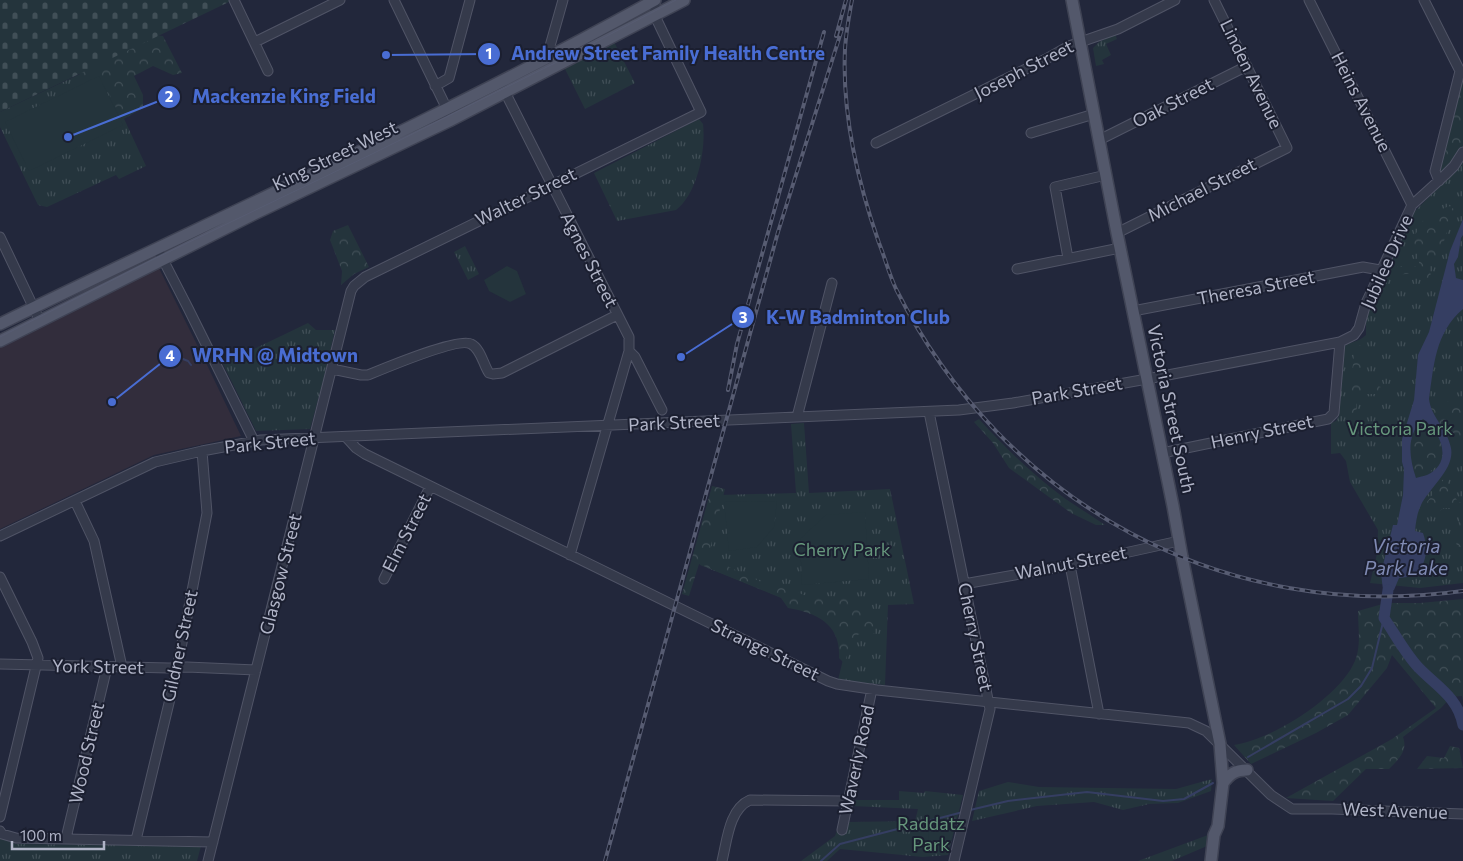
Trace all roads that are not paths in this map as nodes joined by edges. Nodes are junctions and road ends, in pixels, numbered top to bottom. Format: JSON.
{"nodes":[{"id":1,"x":234,"y":0,"type":"edge"},
{"id":2,"x":340,"y":0,"type":"edge"},
{"id":3,"x":394,"y":0,"type":"edge"},
{"id":4,"x":470,"y":0,"type":"edge"},
{"id":5,"x":563,"y":0,"type":"edge"},
{"id":6,"x":655,"y":0,"type":"edge"},
{"id":7,"x":684,"y":0,"type":"edge"},
{"id":8,"x":1072,"y":0,"type":"edge"},
{"id":9,"x":1175,"y":0,"type":"edge"},
{"id":10,"x":1214,"y":0,"type":"edge"},
{"id":11,"x":1310,"y":0,"type":"edge"},
{"id":12,"x":1424,"y":0,"type":"edge"},
{"id":13,"x":655,"y":16,"type":"junction"},
{"id":14,"x":1081,"y":41,"type":"junction"},
{"id":15,"x":254,"y":42,"type":"junction"},
{"id":16,"x":554,"y":55,"type":"junction"},
{"id":17,"x":1247,"y":66,"type":"junction"},
{"id":18,"x":268,"y":72,"type":"dead end"},
{"id":19,"x":1462,"y":72,"type":"edge"},
{"id":20,"x":435,"y":86,"type":"junction"},
{"id":21,"x":502,"y":87,"type":"junction"},
{"id":22,"x":447,"y":109,"type":"junction"},
{"id":23,"x":1094,"y":114,"type":"junction"},
{"id":24,"x":1031,"y":132,"type":"dead end"},
{"id":25,"x":1099,"y":140,"type":"junction"},
{"id":26,"x":876,"y":143,"type":"dead end"},
{"id":27,"x":1287,"y":148,"type":"joint"},
{"id":28,"x":1463,"y":152,"type":"edge"},
{"id":29,"x":1106,"y":175,"type":"junction"},
{"id":30,"x":1439,"y":181,"type":"junction"},
{"id":31,"x":550,"y":185,"type":"junction"},
{"id":32,"x":1412,"y":205,"type":"junction"},
{"id":33,"x":1117,"y":233,"type":"junction"},
{"id":34,"x":0,"y":237,"type":"edge"},
{"id":35,"x":157,"y":248,"type":"junction"},
{"id":36,"x":1120,"y":248,"type":"junction"},
{"id":37,"x":1068,"y":258,"type":"junction"},
{"id":38,"x":162,"y":260,"type":"junction"},
{"id":39,"x":1017,"y":269,"type":"dead end"},
{"id":40,"x":1380,"y":270,"type":"junction"},
{"id":41,"x":832,"y":283,"type":"dead end"},
{"id":42,"x":354,"y":286,"type":"joint"},
{"id":43,"x":34,"y":307,"type":"junction"},
{"id":44,"x":1133,"y":311,"type":"junction"},
{"id":45,"x":617,"y":315,"type":"junction"},
{"id":46,"x":40,"y":321,"type":"junction"},
{"id":47,"x":0,"y":324,"type":"edge"},
{"id":48,"x":1357,"y":331,"type":"joint"},
{"id":49,"x":0,"y":341,"type":"edge"},
{"id":50,"x":1340,"y":342,"type":"junction"},
{"id":51,"x":629,"y":351,"type":"junction"},
{"id":52,"x":332,"y":369,"type":"junction"},
{"id":53,"x":1146,"y":379,"type":"junction"},
{"id":54,"x":662,"y":410,"type":"dead end"},
{"id":55,"x":929,"y":412,"type":"junction"},
{"id":56,"x":797,"y":417,"type":"junction"},
{"id":57,"x":606,"y":426,"type":"junction"},
{"id":58,"x":346,"y":437,"type":"junction"},
{"id":59,"x":315,"y":438,"type":"junction"},
{"id":60,"x":254,"y":441,"type":"junction"},
{"id":61,"x":202,"y":451,"type":"junction"},
{"id":62,"x":1162,"y":453,"type":"junction"},
{"id":63,"x":430,"y":487,"type":"junction"},
{"id":64,"x":75,"y":501,"type":"junction"},
{"id":65,"x":0,"y":536,"type":"edge"},
{"id":66,"x":1179,"y":541,"type":"junction"},
{"id":67,"x":570,"y":555,"type":"junction"},
{"id":68,"x":1070,"y":565,"type":"junction"},
{"id":69,"x":0,"y":576,"type":"edge"},
{"id":70,"x":384,"y":579,"type":"dead end"},
{"id":71,"x":964,"y":584,"type":"junction"},
{"id":72,"x":0,"y":664,"type":"edge"},
{"id":73,"x":36,"y":665,"type":"junction"},
{"id":74,"x":107,"y":667,"type":"junction"},
{"id":75,"x":122,"y":667,"type":"junction"},
{"id":76,"x":177,"y":668,"type":"junction"},
{"id":77,"x":256,"y":670,"type":"junction"},
{"id":78,"x":872,"y":689,"type":"junction"},
{"id":79,"x":988,"y":702,"type":"junction"},
{"id":80,"x":1099,"y":714,"type":"junction"},
{"id":81,"x":1220,"y":744,"type":"junction"},
{"id":82,"x":1246,"y":770,"type":"junction"},
{"id":83,"x":1223,"y":783,"type":"junction"},
{"id":84,"x":848,"y":801,"type":"junction"},
{"id":85,"x":1463,"y":814,"type":"edge"},
{"id":86,"x":0,"y":818,"type":"edge"},
{"id":87,"x":842,"y":830,"type":"dead end"},
{"id":88,"x":0,"y":831,"type":"edge"},
{"id":89,"x":66,"y":838,"type":"junction"},
{"id":90,"x":136,"y":840,"type":"junction"},
{"id":91,"x":213,"y":842,"type":"junction"},
{"id":92,"x":208,"y":861,"type":"edge"},
{"id":93,"x":722,"y":861,"type":"edge"},
{"id":94,"x":954,"y":861,"type":"edge"},
{"id":95,"x":1212,"y":861,"type":"edge"}],
"edges":[{"from":1,"to":15,"type":"street"},
{"from":2,"to":15,"type":"street"},
{"from":3,"to":20,"type":"street"},
{"from":4,"to":20,"type":"street"},
{"from":5,"to":16,"type":"street"},
{"from":6,"to":13,"type":"street"},
{"from":6,"to":16,"type":"main road","name":"King Street West"},
{"from":7,"to":13,"type":"main road","name":"King Street West"},
{"from":8,"to":14,"type":"main road","name":"Victoria Street South"},
{"from":9,"to":14,"type":"street","name":"Joseph Street"},
{"from":10,"to":17,"type":"street","name":"Linden Avenue"},
{"from":11,"to":32,"type":"street","name":"Heins Avenue"},
{"from":12,"to":19,"type":"street"},
{"from":13,"to":21,"type":"main road","name":"King Street West"},
{"from":13,"to":31,"type":"street","name":"Walter Street"},
{"from":14,"to":23,"type":"main road","name":"Victoria Street South"},
{"from":14,"to":26,"type":"street","name":"Joseph Street"},
{"from":15,"to":18,"type":"street"},
{"from":16,"to":21,"type":"main road","name":"King Street West"},
{"from":17,"to":25,"type":"street","name":"Oak Street"},
{"from":17,"to":27,"type":"street","name":"Linden Avenue"},
{"from":19,"to":30,"type":"street"},
{"from":20,"to":22,"type":"street"},
{"from":21,"to":22,"type":"main road","name":"King Street West"},
{"from":21,"to":31,"type":"street","name":"Agnes Street"},
{"from":21,"to":38,"type":"main road","name":"King Street West"},
{"from":22,"to":35,"type":"main road","name":"King Street West"},
{"from":23,"to":24,"type":"street"},
{"from":23,"to":25,"type":"main road","name":"Victoria Street South"},
{"from":25,"to":29,"type":"main road","name":"Victoria Street South"},
{"from":27,"to":33,"type":"street","name":"Michael Street"},
{"from":28,"to":30,"type":"street","name":"Jubilee Drive"},
{"from":29,"to":33,"type":"main road","name":"Victoria Street South"},
{"from":29,"to":37,"type":"street"},
{"from":30,"to":32,"type":"street","name":"Jubilee Drive"},
{"from":31,"to":42,"type":"street","name":"Walter Street"},
{"from":31,"to":45,"type":"street","name":"Agnes Street"},
{"from":32,"to":40,"type":"street","name":"Jubilee Drive"},
{"from":33,"to":36,"type":"main road","name":"Victoria Street South"},
{"from":34,"to":43,"type":"street"},
{"from":35,"to":38,"type":"street"},
{"from":35,"to":43,"type":"main road","name":"King Street West"},
{"from":36,"to":37,"type":"street"},
{"from":36,"to":44,"type":"main road","name":"Victoria Street South"},
{"from":37,"to":39,"type":"street"},
{"from":38,"to":46,"type":"main road","name":"King Street West"},
{"from":38,"to":60,"type":"street"},
{"from":40,"to":44,"type":"street","name":"Theresa Street"},
{"from":40,"to":48,"type":"street","name":"Jubilee Drive"},
{"from":41,"to":56,"type":"street"},
{"from":42,"to":52,"type":"street","name":"Glasgow Street"},
{"from":43,"to":46,"type":"street"},
{"from":43,"to":47,"type":"main road","name":"King Street West"},
{"from":44,"to":53,"type":"main road","name":"Victoria Street South"},
{"from":45,"to":51,"type":"street","name":"Agnes Street"},
{"from":45,"to":52,"type":"street"},
{"from":46,"to":49,"type":"main road","name":"King Street West"},
{"from":48,"to":50,"type":"street","name":"Park Street"},
{"from":50,"to":53,"type":"street","name":"Park Street"},
{"from":50,"to":62,"type":"street","name":"Henry Street"},
{"from":51,"to":54,"type":"street","name":"Agnes Street"},
{"from":51,"to":57,"type":"street"},
{"from":52,"to":59,"type":"street","name":"Glasgow Street"},
{"from":53,"to":55,"type":"street","name":"Park Street"},
{"from":53,"to":62,"type":"main road","name":"Victoria Street South"},
{"from":55,"to":56,"type":"street","name":"Park Street"},
{"from":55,"to":71,"type":"street","name":"Cherry Street"},
{"from":56,"to":57,"type":"street","name":"Park Street"},
{"from":57,"to":58,"type":"street","name":"Park Street"},
{"from":57,"to":67,"type":"street"},
{"from":58,"to":59,"type":"street","name":"Park Street"},
{"from":58,"to":63,"type":"street","name":"Strange Street"},
{"from":59,"to":60,"type":"street","name":"Park Street"},
{"from":59,"to":77,"type":"street","name":"Glasgow Street"},
{"from":60,"to":61,"type":"street","name":"Park Street"},
{"from":61,"to":64,"type":"street","name":"Park Street"},
{"from":61,"to":76,"type":"street","name":"Gildner Street"},
{"from":62,"to":66,"type":"main road","name":"Victoria Street South"},
{"from":63,"to":67,"type":"street","name":"Strange Street"},
{"from":63,"to":70,"type":"street","name":"Elm Street"},
{"from":64,"to":65,"type":"street","name":"Park Street"},
{"from":64,"to":75,"type":"street"},
{"from":66,"to":68,"type":"street","name":"Walnut Street"},
{"from":66,"to":81,"type":"main road","name":"Victoria Street South"},
{"from":67,"to":78,"type":"street","name":"Strange Street"},
{"from":68,"to":71,"type":"street","name":"Walnut Street"},
{"from":68,"to":80,"type":"street"},
{"from":69,"to":73,"type":"street"},
{"from":71,"to":79,"type":"street","name":"Cherry Street"},
{"from":72,"to":73,"type":"street","name":"York Street"},
{"from":73,"to":74,"type":"street","name":"York Street"},
{"from":73,"to":86,"type":"street"},
{"from":74,"to":75,"type":"street","name":"York Street"},
{"from":74,"to":89,"type":"street","name":"Wood Street"},
{"from":75,"to":76,"type":"street","name":"York Street"},
{"from":76,"to":77,"type":"street","name":"York Street"},
{"from":76,"to":90,"type":"street","name":"Gildner Street"},
{"from":77,"to":91,"type":"street","name":"Glasgow Street"},
{"from":78,"to":79,"type":"street","name":"Strange Street"},
{"from":78,"to":84,"type":"street","name":"Waverly Road"},
{"from":79,"to":80,"type":"street","name":"Strange Street"},
{"from":79,"to":94,"type":"street","name":"Cherry Street"},
{"from":80,"to":81,"type":"street","name":"Strange Street"},
{"from":81,"to":82,"type":"street","name":"West Avenue"},
{"from":81,"to":83,"type":"main road","name":"Victoria Street South"},
{"from":82,"to":83,"type":"main road"},
{"from":82,"to":85,"type":"street","name":"West Avenue"},
{"from":83,"to":95,"type":"main road","name":"Victoria Street South"},
{"from":84,"to":87,"type":"street","name":"Waverly Road"},
{"from":84,"to":93,"type":"street"},
{"from":88,"to":89,"type":"street"},
{"from":89,"to":90,"type":"street"},
{"from":90,"to":91,"type":"street"},
{"from":91,"to":92,"type":"street","name":"Glasgow Street"}]}
